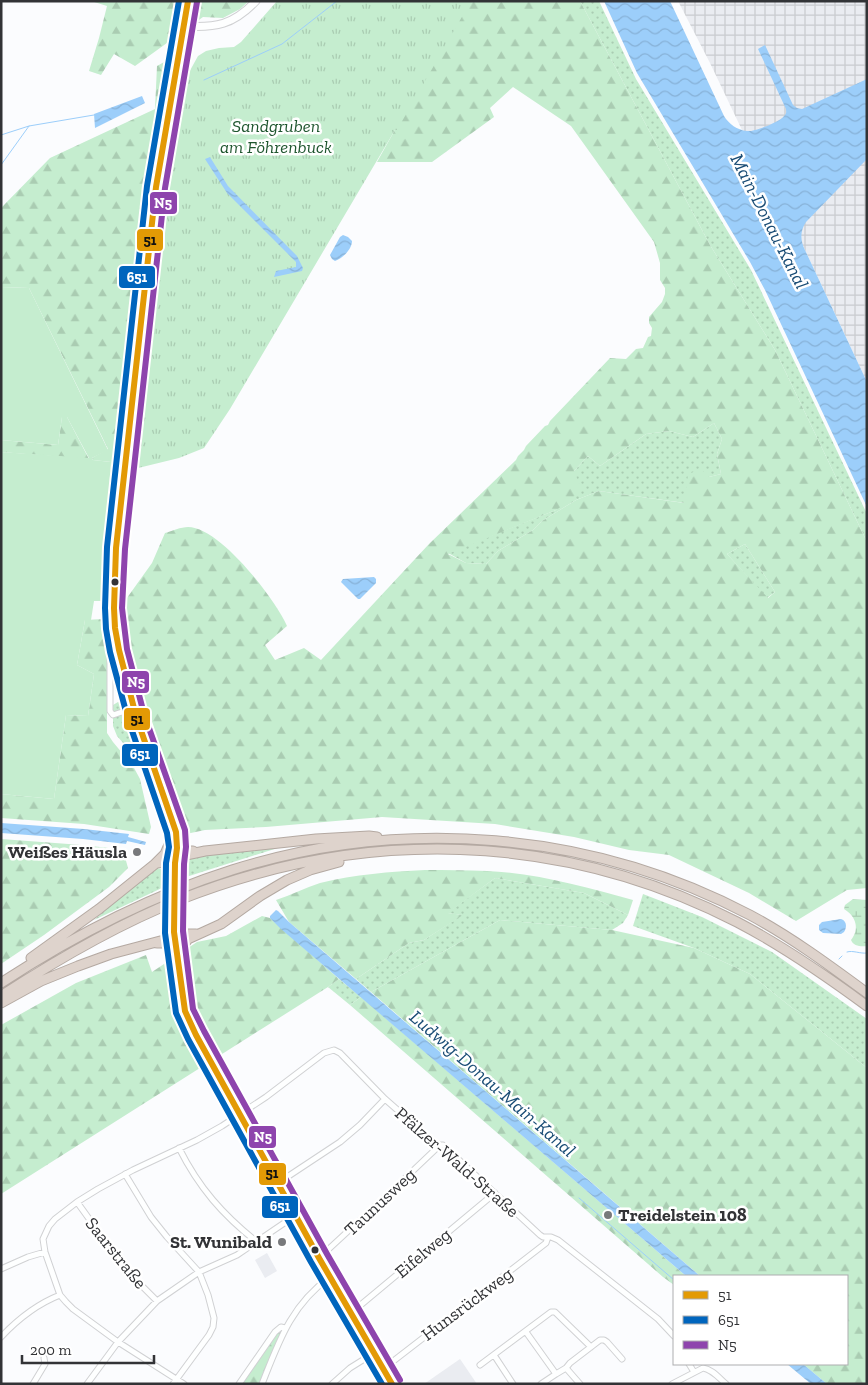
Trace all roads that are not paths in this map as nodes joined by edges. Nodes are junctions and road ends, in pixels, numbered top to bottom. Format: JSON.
{"nodes":[{"id":1,"x":188,"y":1,"type":"edge"},
{"id":2,"x":256,"y":1,"type":"edge"},
{"id":3,"x":184,"y":26,"type":"junction"},
{"id":4,"x":114,"y":613,"type":"junction"},
{"id":5,"x":134,"y":708,"type":"junction"},
{"id":6,"x":174,"y":839,"type":"junction"},
{"id":7,"x":389,"y":840,"type":"junction"},
{"id":8,"x":205,"y":851,"type":"junction"},
{"id":9,"x":372,"y":852,"type":"junction"},
{"id":10,"x":155,"y":864,"type":"junction"},
{"id":11,"x":175,"y":867,"type":"junction"},
{"id":12,"x":174,"y":929,"type":"junction"},
{"id":13,"x":199,"y":934,"type":"junction"},
{"id":14,"x":152,"y":943,"type":"junction"},
{"id":15,"x":171,"y":950,"type":"junction"},
{"id":16,"x":178,"y":960,"type":"junction"},
{"id":17,"x":4,"y":982,"type":"edge"},
{"id":18,"x":867,"y":993,"type":"edge"},
{"id":19,"x":1,"y":996,"type":"edge"},
{"id":20,"x":1,"y":1002,"type":"edge"},
{"id":21,"x":867,"y":1006,"type":"edge"},
{"id":22,"x":185,"y":1011,"type":"junction"},
{"id":23,"x":386,"y":1100,"type":"junction"},
{"id":24,"x":240,"y":1114,"type":"junction"},
{"id":25,"x":440,"y":1145,"type":"junction"},
{"id":26,"x":179,"y":1148,"type":"junction"},
{"id":27,"x":125,"y":1174,"type":"junction"},
{"id":28,"x":278,"y":1183,"type":"junction"},
{"id":29,"x":495,"y":1193,"type":"junction"},
{"id":30,"x":77,"y":1202,"type":"junction"},
{"id":31,"x":296,"y":1215,"type":"junction"},
{"id":32,"x":548,"y":1237,"type":"junction"},
{"id":33,"x":257,"y":1242,"type":"junction"},
{"id":34,"x":45,"y":1252,"type":"junction"},
{"id":35,"x":319,"y":1258,"type":"junction"},
{"id":36,"x":1,"y":1269,"type":"edge"},
{"id":37,"x":199,"y":1272,"type":"junction"},
{"id":38,"x":330,"y":1277,"type":"junction"},
{"id":39,"x":60,"y":1295,"type":"junction"},
{"id":40,"x":157,"y":1301,"type":"junction"},
{"id":41,"x":351,"y":1313,"type":"junction"},
{"id":42,"x":285,"y":1328,"type":"junction"},
{"id":43,"x":526,"y":1332,"type":"junction"},
{"id":44,"x":673,"y":1335,"type":"edge"},
{"id":45,"x":1,"y":1337,"type":"edge"},
{"id":46,"x":118,"y":1342,"type":"junction"},
{"id":47,"x":591,"y":1347,"type":"junction"},
{"id":48,"x":374,"y":1353,"type":"junction"},
{"id":49,"x":494,"y":1355,"type":"junction"},
{"id":50,"x":44,"y":1358,"type":"dead end"},
{"id":51,"x":622,"y":1359,"type":"dead end"},
{"id":52,"x":480,"y":1365,"type":"dead end"},
{"id":53,"x":690,"y":1365,"type":"edge"},
{"id":54,"x":566,"y":1368,"type":"junction"},
{"id":55,"x":383,"y":1369,"type":"junction"},
{"id":56,"x":694,"y":1372,"type":"junction"},
{"id":57,"x":556,"y":1374,"type":"junction"},
{"id":58,"x":175,"y":1382,"type":"edge"},
{"id":59,"x":577,"y":1383,"type":"edge"},
{"id":60,"x":33,"y":1384,"type":"edge"},
{"id":61,"x":87,"y":1384,"type":"edge"},
{"id":62,"x":184,"y":1384,"type":"edge"},
{"id":63,"x":239,"y":1384,"type":"edge"},
{"id":64,"x":262,"y":1384,"type":"edge"},
{"id":65,"x":332,"y":1384,"type":"edge"},
{"id":66,"x":392,"y":1384,"type":"edge"},
{"id":67,"x":513,"y":1384,"type":"edge"},
{"id":68,"x":541,"y":1384,"type":"edge"},
{"id":69,"x":672,"y":1384,"type":"edge"},
{"id":70,"x":726,"y":1384,"type":"edge"}],
"edges":[{"from":1,"to":3,"type":"main road"},
{"from":2,"to":3,"type":"main road"},
{"from":3,"to":4,"type":"main road"},
{"from":4,"to":5,"type":"main road"},
{"from":4,"to":5,"type":"street"},
{"from":5,"to":6,"type":"main road"},
{"from":6,"to":8,"type":"highway"},
{"from":6,"to":10,"type":"highway"},
{"from":6,"to":11,"type":"main road"},
{"from":7,"to":8,"type":"highway"},
{"from":7,"to":17,"type":"highway"},
{"from":7,"to":18,"type":"highway"},
{"from":8,"to":11,"type":"highway"},
{"from":9,"to":13,"type":"highway"},
{"from":9,"to":19,"type":"highway"},
{"from":9,"to":21,"type":"highway"},
{"from":10,"to":11,"type":"highway"},
{"from":10,"to":17,"type":"highway"},
{"from":11,"to":12,"type":"main road","bridge":true},
{"from":12,"to":13,"type":"highway"},
{"from":12,"to":14,"type":"highway"},
{"from":12,"to":15,"type":"main road"},
{"from":12,"to":16,"type":"main road"},
{"from":13,"to":16,"type":"highway"},
{"from":14,"to":15,"type":"highway"},
{"from":14,"to":20,"type":"highway"},
{"from":15,"to":22,"type":"main road"},
{"from":16,"to":22,"type":"main road"},
{"from":22,"to":24,"type":"main road"},
{"from":23,"to":24,"type":"street","name":"Pfälzer-Wald-Straße"},
{"from":23,"to":25,"type":"street","name":"Pfälzer-Wald-Straße"},
{"from":23,"to":28,"type":"street"},
{"from":24,"to":26,"type":"street"},
{"from":24,"to":28,"type":"main road"},
{"from":25,"to":29,"type":"street","name":"Pfälzer-Wald-Straße"},
{"from":25,"to":35,"type":"street","name":"Taunusweg"},
{"from":26,"to":27,"type":"street"},
{"from":26,"to":33,"type":"street"},
{"from":27,"to":30,"type":"street"},
{"from":27,"to":37,"type":"street"},
{"from":28,"to":31,"type":"main road"},
{"from":29,"to":32,"type":"street","name":"Pfälzer-Wald-Straße"},
{"from":29,"to":41,"type":"street","name":"Eifelweg"},
{"from":30,"to":34,"type":"street"},
{"from":30,"to":40,"type":"street","name":"Saarstraße"},
{"from":31,"to":33,"type":"street"},
{"from":31,"to":35,"type":"main road"},
{"from":32,"to":44,"type":"street","name":"Pfälzer-Wald-Straße"},
{"from":32,"to":55,"type":"street","name":"Hunsrückweg"},
{"from":33,"to":37,"type":"street"},
{"from":34,"to":36,"type":"street"},
{"from":34,"to":39,"type":"street"},
{"from":35,"to":38,"type":"main road"},
{"from":37,"to":40,"type":"street"},
{"from":37,"to":58,"type":"street"},
{"from":38,"to":41,"type":"main road"},
{"from":38,"to":42,"type":"street"},
{"from":39,"to":45,"type":"street"},
{"from":39,"to":46,"type":"street"},
{"from":40,"to":46,"type":"street"},
{"from":41,"to":48,"type":"main road"},
{"from":42,"to":63,"type":"street"},
{"from":42,"to":64,"type":"street"},
{"from":43,"to":47,"type":"street"},
{"from":43,"to":49,"type":"street"},
{"from":43,"to":57,"type":"street"},
{"from":46,"to":58,"type":"street"},
{"from":46,"to":61,"type":"street"},
{"from":47,"to":51,"type":"street"},
{"from":47,"to":54,"type":"street"},
{"from":48,"to":55,"type":"main road"},
{"from":48,"to":65,"type":"street"},
{"from":49,"to":52,"type":"street"},
{"from":49,"to":67,"type":"street"},
{"from":50,"to":60,"type":"street"},
{"from":53,"to":56,"type":"street"},
{"from":54,"to":57,"type":"street"},
{"from":54,"to":59,"type":"street"},
{"from":55,"to":66,"type":"main road"},
{"from":56,"to":69,"type":"street"},
{"from":56,"to":70,"type":"street"},
{"from":57,"to":68,"type":"street"},
{"from":58,"to":62,"type":"street"}]}
